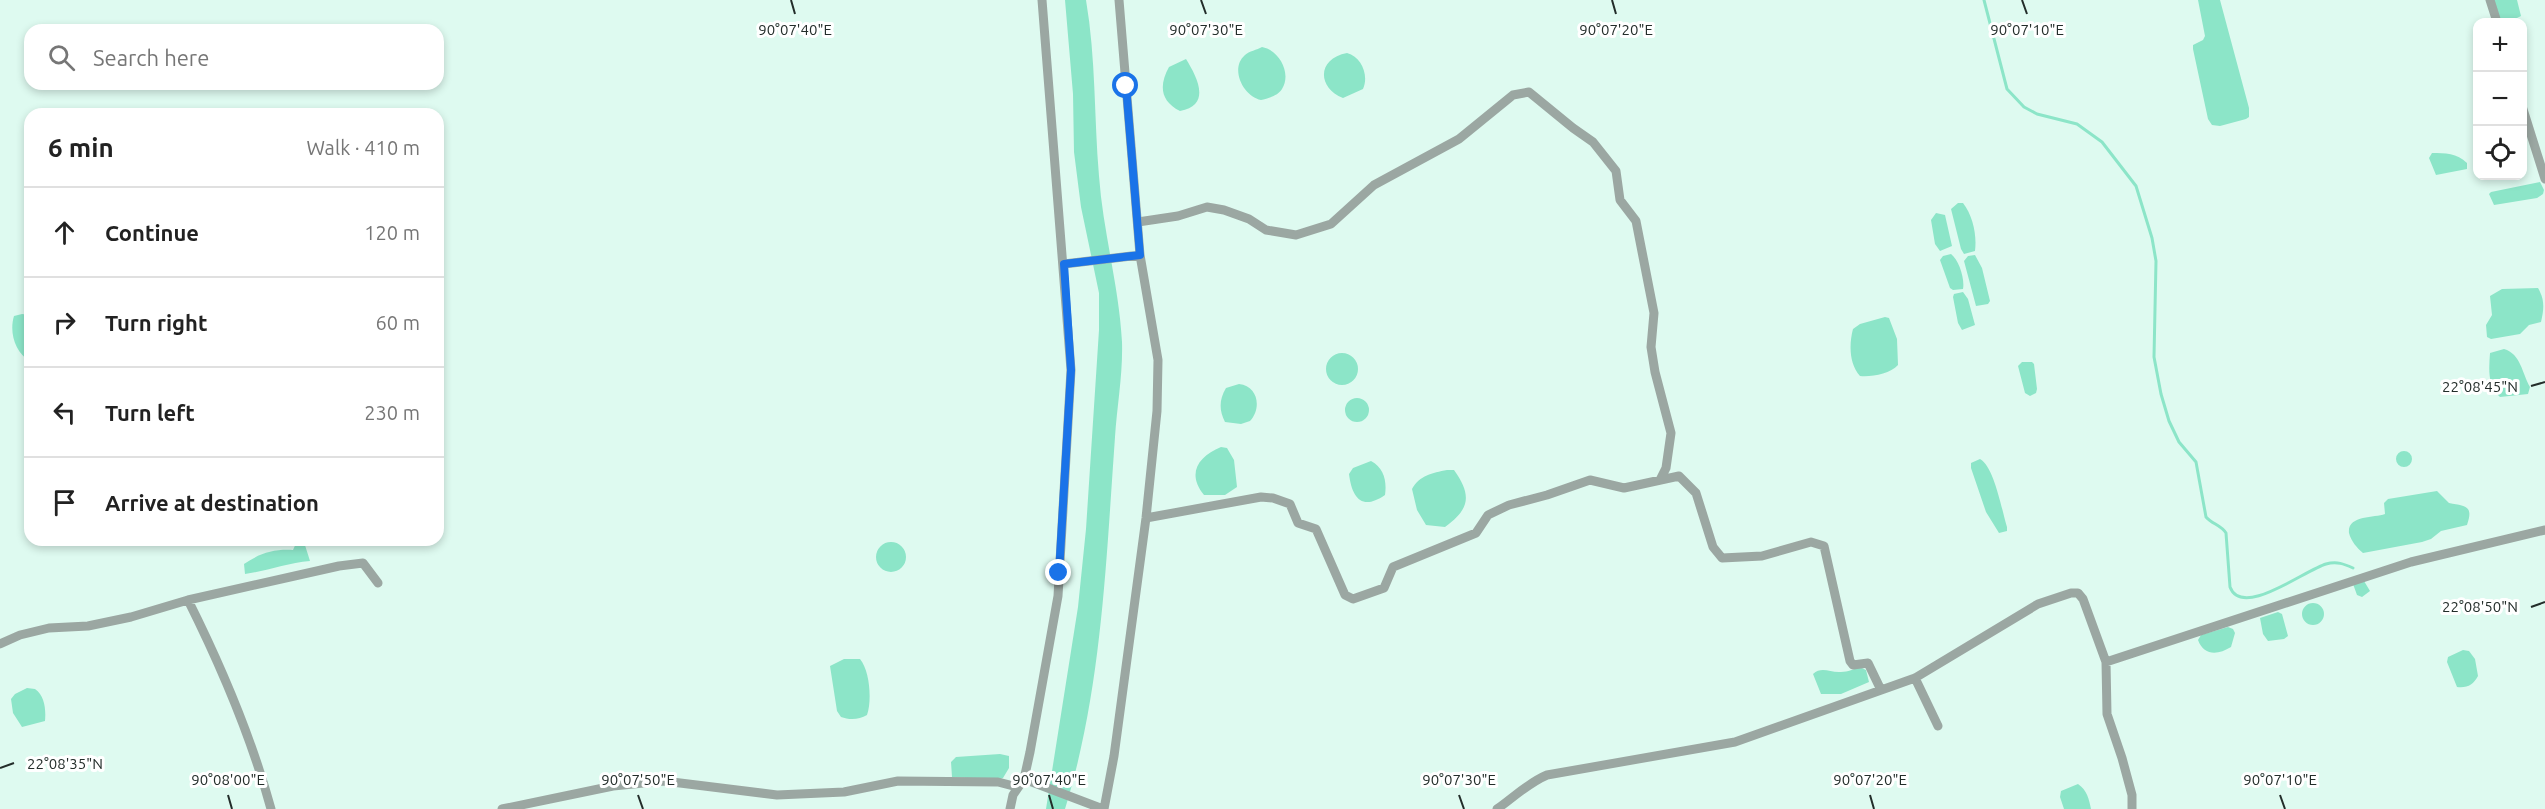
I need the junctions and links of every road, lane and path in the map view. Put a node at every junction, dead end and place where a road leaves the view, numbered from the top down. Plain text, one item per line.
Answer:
1 (1042, 0) edge
2 (1119, 0) edge
3 (2490, 0) edge
4 (2496, 18) edge
5 (2527, 119) edge
6 (2545, 178) edge
7 (1138, 222) junction
8 (1140, 255) junction
9 (1064, 264) junction
10 (1660, 480) junction
11 (1146, 518) junction
12 (2545, 530) edge
13 (378, 583) dead end
14 (188, 600) junction
15 (0, 644) edge
16 (2106, 662) junction
17 (1915, 678) junction
18 (1881, 690) junction
19 (1938, 726) dead end
20 (1024, 779) junction
21 (1017, 787) junction
22 (271, 809) edge
23 (502, 809) edge
24 (1010, 809) edge
25 (1103, 809) edge
26 (1497, 809) edge
27 (2132, 809) edge

1 - 9 street
2 - 7 street
3 - 4 street
5 - 6 street
7 - 8 street
7 - 10 street
8 - 9 street
8 - 11 street
9 - 20 street
10 - 11 street
10 - 18 street
11 - 25 street
12 - 16 street
13 - 14 street
14 - 15 street
14 - 22 street
16 - 17 street
16 - 27 street
17 - 18 street
17 - 19 street
18 - 26 street
20 - 21 street
20 - 25 street
21 - 23 street
21 - 24 street

